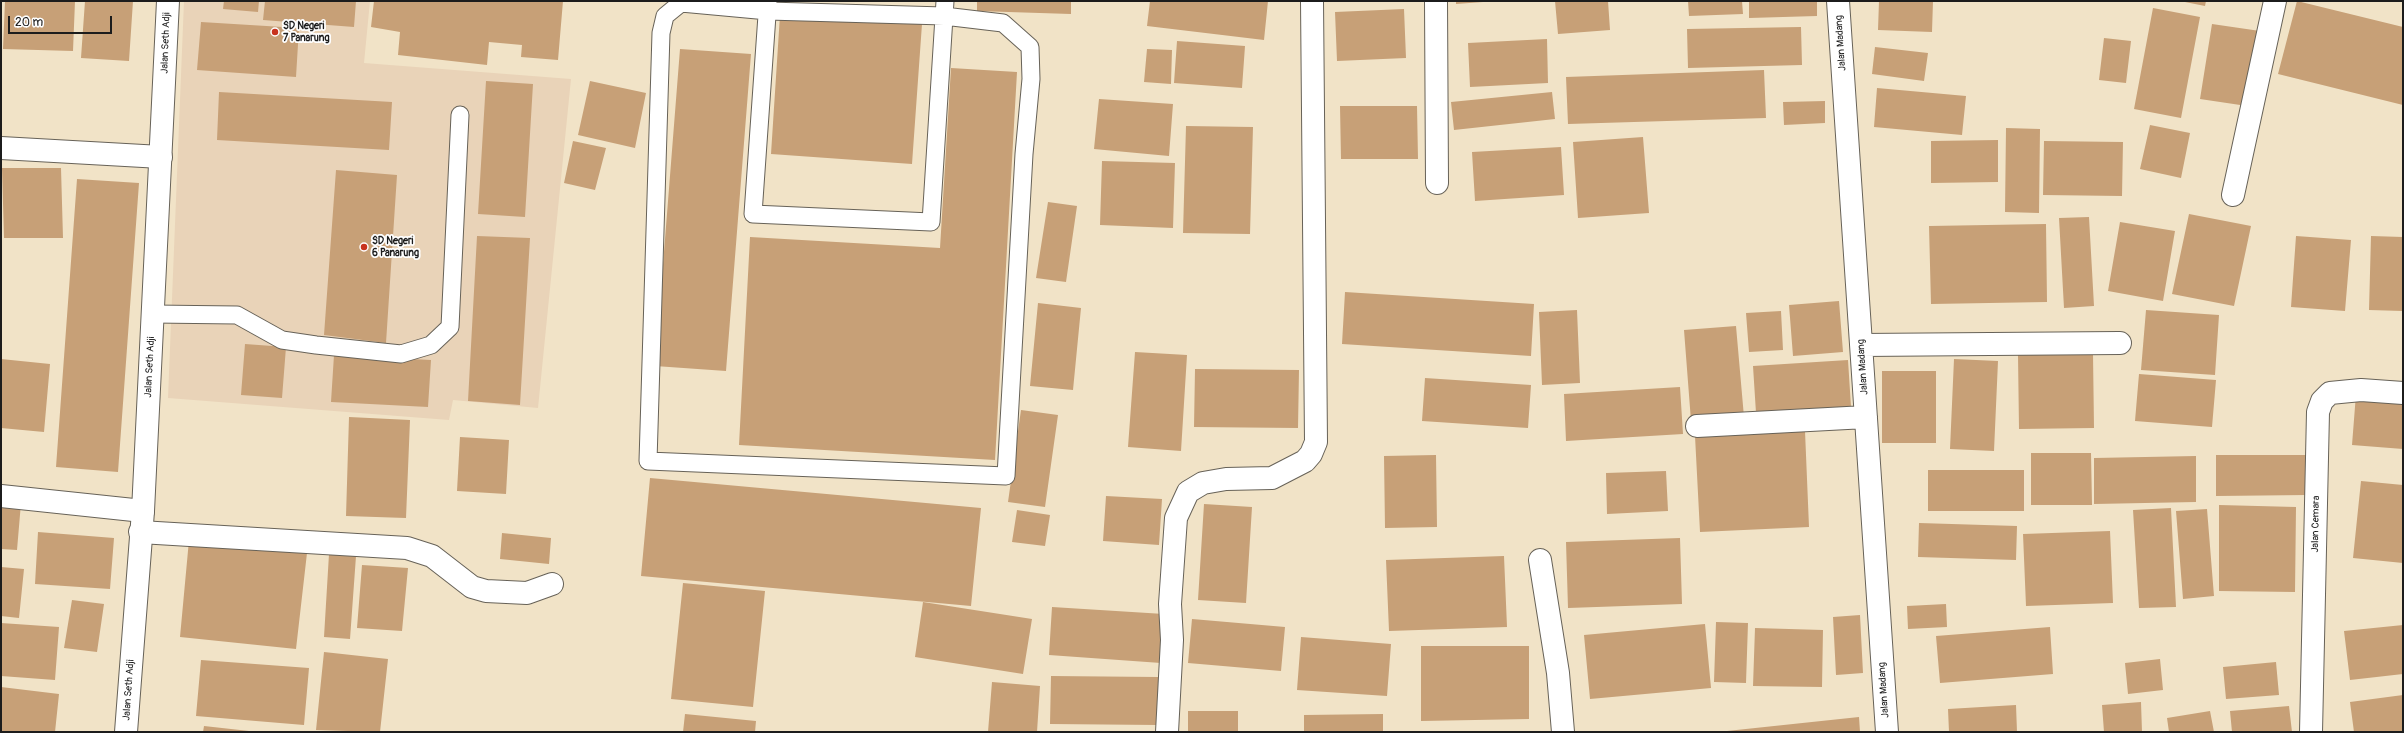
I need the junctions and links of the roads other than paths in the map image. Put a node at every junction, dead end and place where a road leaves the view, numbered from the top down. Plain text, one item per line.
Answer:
1 (168, 1) edge
2 (1312, 1) edge
3 (1436, 1) edge
4 (1838, 1) edge
5 (2275, 1) edge
6 (768, 6) edge
7 (944, 9) edge
8 (460, 115) dead end
9 (1, 148) edge
10 (161, 157) junction
11 (1437, 183) dead end
12 (2233, 195) dead end
13 (153, 314) junction
14 (2120, 343) dead end
15 (1861, 345) junction
16 (2403, 393) edge
17 (1866, 417) junction
18 (1697, 426) dead end
19 (1, 496) edge
20 (141, 522) junction
21 (1540, 560) dead end
22 (552, 584) dead end
23 (126, 732) edge
24 (1167, 732) edge
25 (1564, 732) edge
26 (1887, 732) edge
27 (2311, 732) edge

1 - 10 street, Jalan Seth Adji
2 - 24 street
3 - 11 street
4 - 15 street, Jalan Madang
5 - 12 street
6 - 7 lane
6 - 7 lane
6 - 7 lane
8 - 13 lane
9 - 10 street
10 - 13 street, Jalan Seth Adji
13 - 20 street, Jalan Seth Adji
14 - 15 street
15 - 17 street, Jalan Madang
16 - 27 street, Jalan Cemara
17 - 18 street
17 - 26 street, Jalan Madang
19 - 20 street
20 - 22 street
20 - 23 street, Jalan Seth Adji
21 - 25 street

